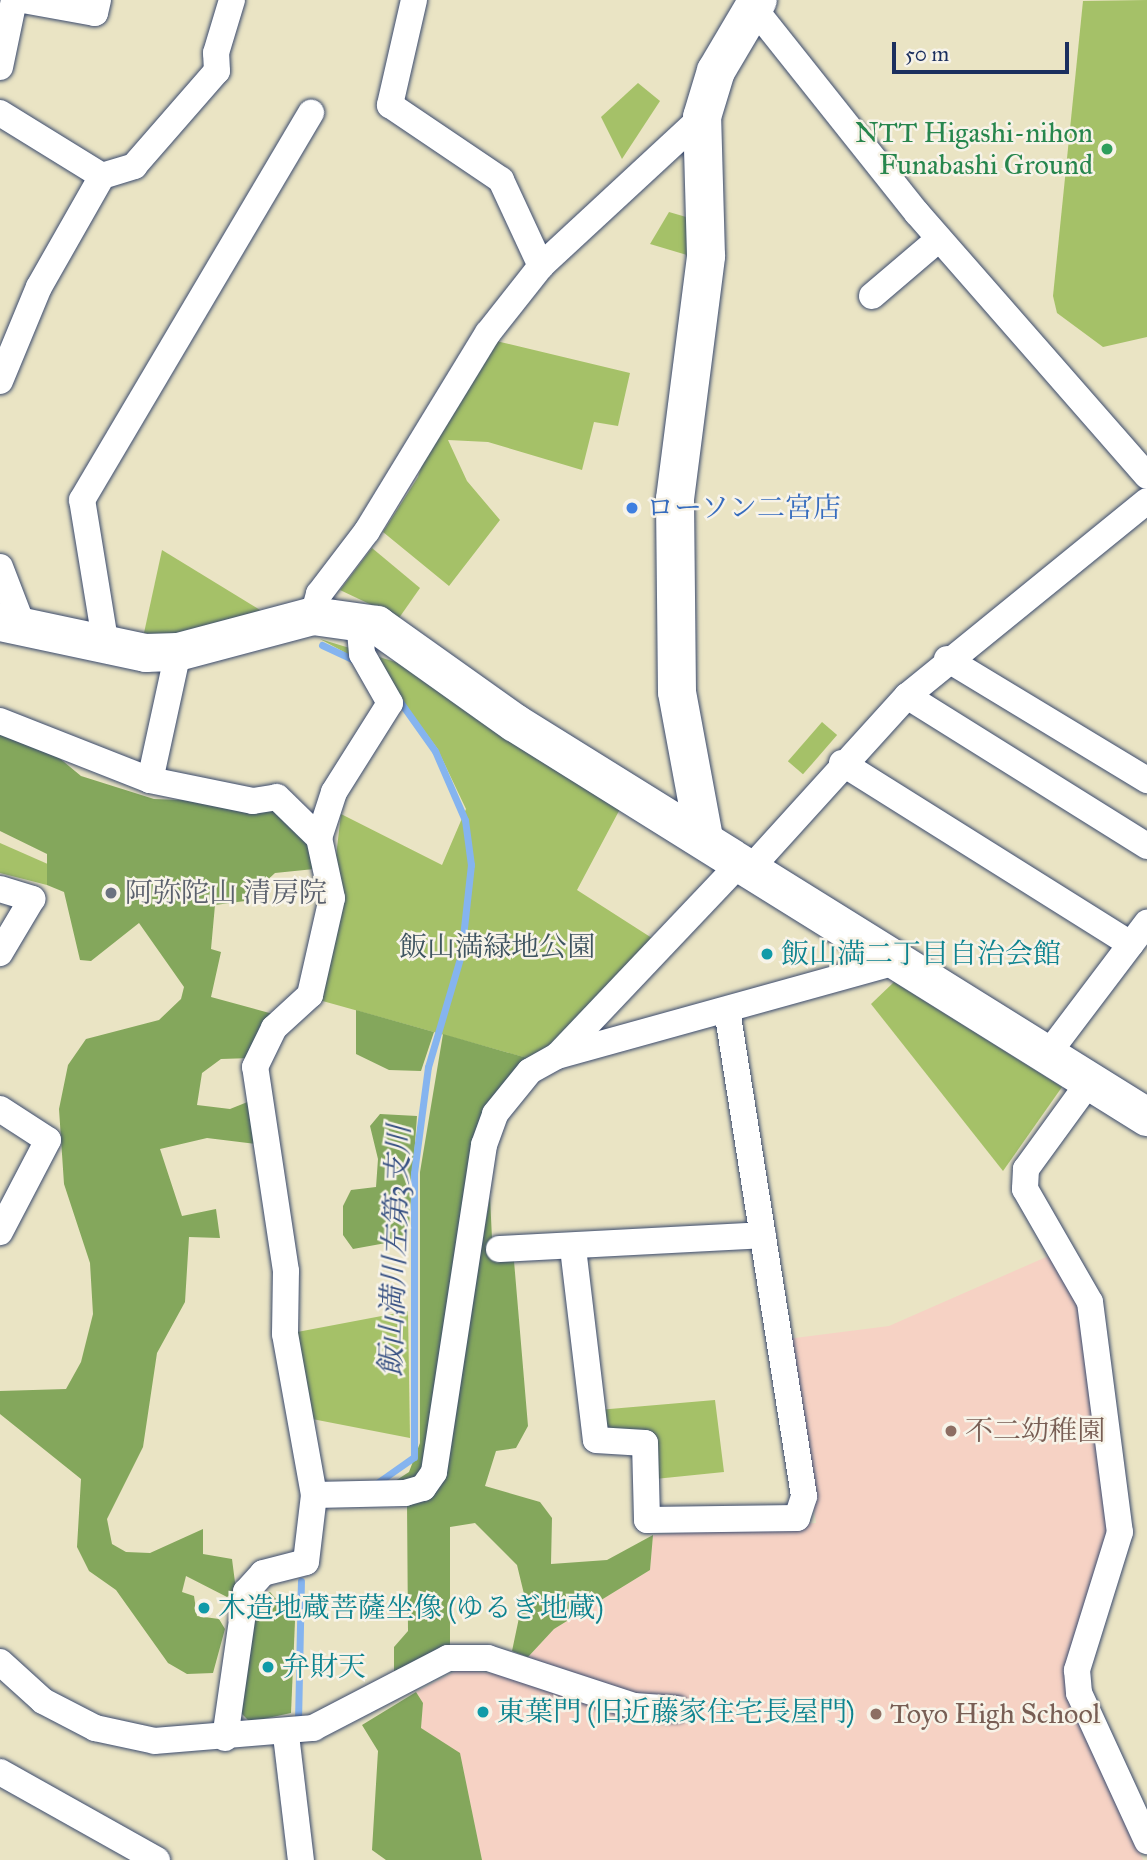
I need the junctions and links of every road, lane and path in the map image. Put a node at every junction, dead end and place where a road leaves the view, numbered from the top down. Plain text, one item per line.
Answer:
1 (14, 0) edge
2 (23, 0) edge
3 (98, 0) edge
4 (232, 0) edge
5 (414, 0) edge
6 (755, 3) edge
7 (0, 66) edge
8 (0, 113) edge
9 (311, 113) dead end
10 (702, 117) junction
11 (102, 176) junction
12 (939, 239) junction
13 (541, 266) junction
14 (872, 296) dead end
15 (6, 340) edge
16 (0, 381) edge
17 (1147, 476) edge
18 (1147, 501) edge
19 (0, 567) edge
20 (313, 616) junction
21 (359, 619) junction
22 (11, 623) edge
23 (106, 646) junction
24 (178, 652) junction
25 (947, 659) junction
26 (907, 696) junction
27 (0, 721) edge
28 (842, 763) junction
29 (150, 780) junction
30 (1147, 780) edge
31 (320, 838) junction
32 (704, 838) junction
33 (1147, 846) edge
34 (745, 866) junction
35 (0, 889) edge
36 (1143, 929) edge
37 (0, 953) edge
38 (896, 962) junction
39 (727, 1010) junction
40 (1047, 1055) junction
41 (556, 1056) junction
42 (1090, 1081) junction
43 (0, 1109) edge
44 (1147, 1117) edge
45 (0, 1232) edge
46 (763, 1235) junction
47 (573, 1248) junction
48 (499, 1249) dead end
49 (314, 1495) junction
50 (0, 1662) edge
51 (677, 1709) dead end
52 (286, 1735) junction
53 (225, 1738) junction
54 (0, 1772) edge
55 (1147, 1841) edge
56 (157, 1860) edge
57 (301, 1860) edge

1 - 7 street
2 - 3 street
4 - 11 street
5 - 13 street
6 - 10 street
6 - 12 street
8 - 11 street
9 - 23 street
10 - 13 street
10 - 32 street
11 - 15 street
12 - 14 street
12 - 17 street
13 - 20 street
15 - 16 street
18 - 25 street
19 - 22 street
20 - 21 street
20 - 24 street
21 - 31 street
21 - 32 street
22 - 23 street
23 - 24 street
24 - 29 street
25 - 26 street
25 - 30 street
26 - 28 street
26 - 33 street
27 - 29 street
28 - 34 street
28 - 36 street
29 - 31 street
31 - 49 street
32 - 34 street
34 - 38 street
34 - 41 street
35 - 37 street
36 - 40 street
38 - 39 street
38 - 40 street
39 - 41 street
39 - 46 street
40 - 42 street
41 - 49 street
42 - 44 street
42 - 55 street
43 - 45 street
46 - 47 street
46 - 47 street
47 - 48 street
49 - 53 street
50 - 53 street
51 - 52 street
52 - 53 street
52 - 57 street
54 - 56 street

